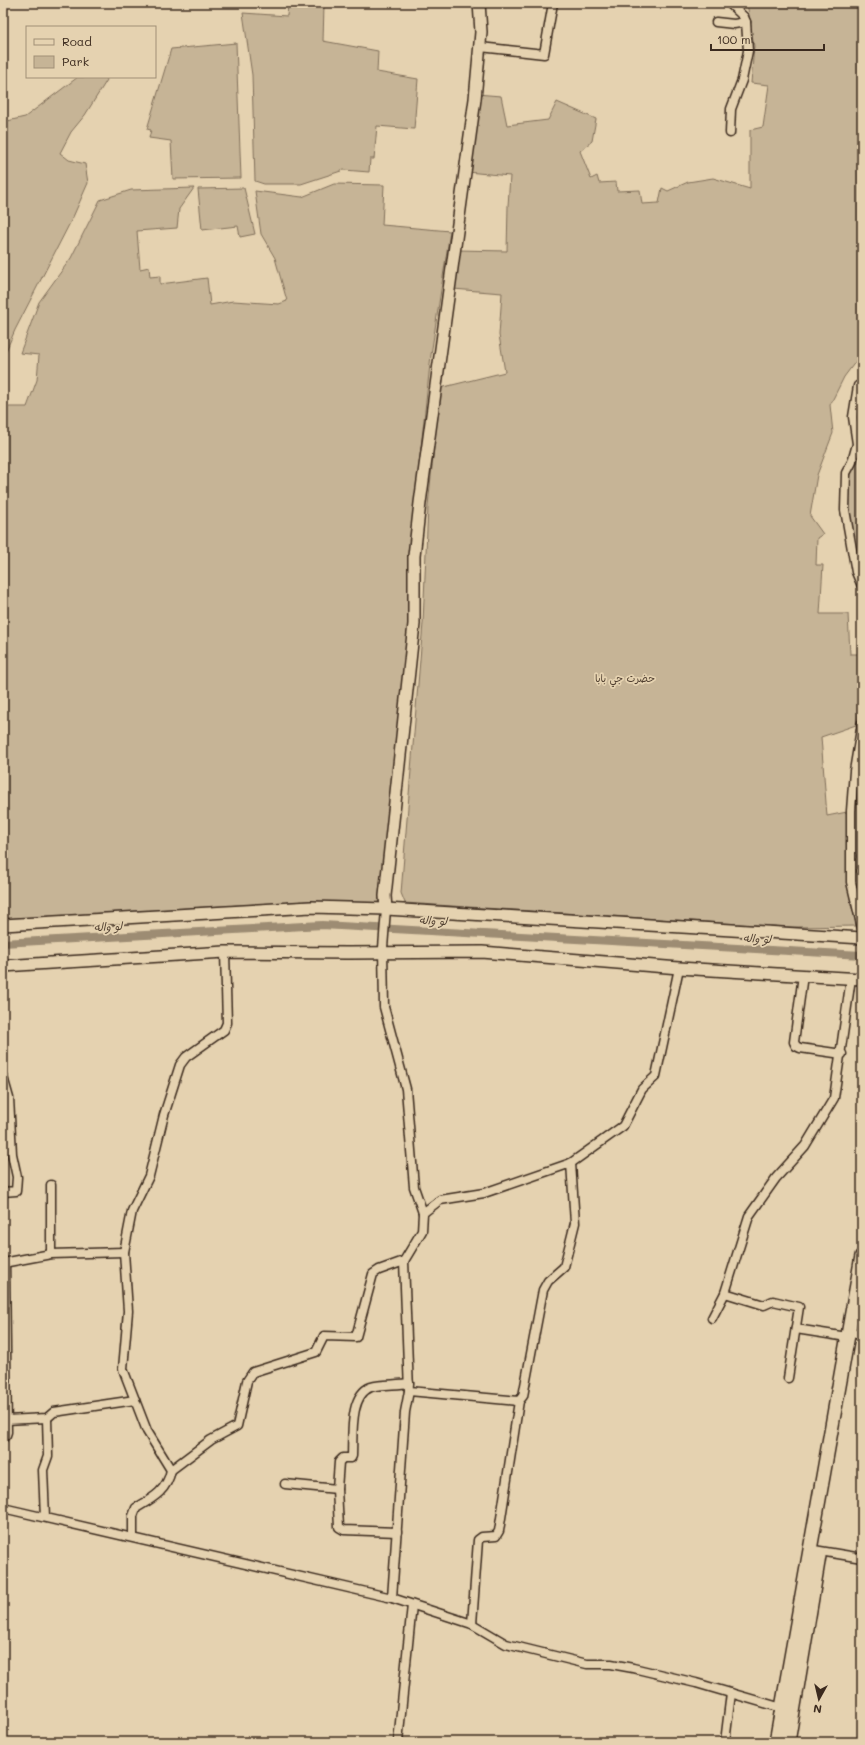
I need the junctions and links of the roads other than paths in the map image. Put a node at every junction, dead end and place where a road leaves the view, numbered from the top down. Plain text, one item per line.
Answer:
1 (479, 3) edge
2 (553, 3) edge
3 (729, 3) edge
4 (716, 22) dead end
5 (746, 22) junction
6 (480, 47) junction
7 (730, 133) dead end
8 (858, 386) dead end
9 (862, 586) edge
10 (862, 723) edge
11 (386, 914) junction
12 (3, 924) edge
13 (862, 928) edge
14 (862, 938) edge
15 (383, 950) junction
16 (225, 952) junction
17 (3, 966) edge
18 (680, 968) junction
19 (803, 975) junction
20 (857, 978) edge
21 (842, 1054) junction
22 (3, 1077) edge
23 (571, 1163) junction
24 (51, 1185) dead end
25 (3, 1192) edge
26 (423, 1213) junction
27 (124, 1252) junction
28 (51, 1254) junction
29 (862, 1256) edge
30 (404, 1261) junction
31 (4, 1263) edge
32 (725, 1293) junction
33 (862, 1301) edge
34 (712, 1318) dead end
35 (796, 1329) junction
36 (855, 1336) edge
37 (788, 1378) dead end
38 (409, 1387) junction
39 (135, 1400) junction
40 (519, 1401) junction
41 (47, 1418) junction
42 (6, 1420) junction
43 (3, 1438) edge
44 (171, 1470) junction
45 (285, 1484) dead end
46 (337, 1489) junction
47 (3, 1508) edge
48 (45, 1517) junction
49 (397, 1532) junction
50 (133, 1537) junction
51 (815, 1550) junction
52 (862, 1558) edge
53 (392, 1598) junction
54 (412, 1605) junction
55 (472, 1624) junction
56 (731, 1692) junction
57 (782, 1708) junction
58 (398, 1742) edge
59 (725, 1742) edge
60 (776, 1742) edge
61 (788, 1742) edge

1 - 6 street
2 - 6 street
3 - 5 street
4 - 5 street
5 - 7 street
6 - 11 street
8 - 9 street
10 - 13 street
11 - 12 street
11 - 14 street
11 - 15 street
15 - 16 street
15 - 18 street
15 - 26 street
16 - 17 street
16 - 27 street
18 - 19 street
18 - 23 street
19 - 20 street
19 - 21 street
20 - 21 street
21 - 32 street
22 - 25 street
23 - 26 street
23 - 40 street
24 - 28 street
26 - 30 street
27 - 28 street
27 - 39 street
28 - 31 street
29 - 36 main road
30 - 38 street
30 - 44 street
31 - 42 street
32 - 34 street
32 - 35 street
33 - 36 main road
35 - 36 street
35 - 37 street
36 - 51 main road
38 - 40 street
38 - 46 street
38 - 49 street
39 - 41 street
39 - 44 street
40 - 55 street
41 - 42 street
41 - 48 street
42 - 43 street
44 - 50 street
45 - 46 street
46 - 49 street
47 - 48 street
48 - 50 street
49 - 53 street
50 - 53 street
51 - 52 street
51 - 57 main road
51 - 61 main road
53 - 54 street
54 - 55 street
54 - 58 street
55 - 56 street
56 - 57 street
56 - 59 street
57 - 60 main road

